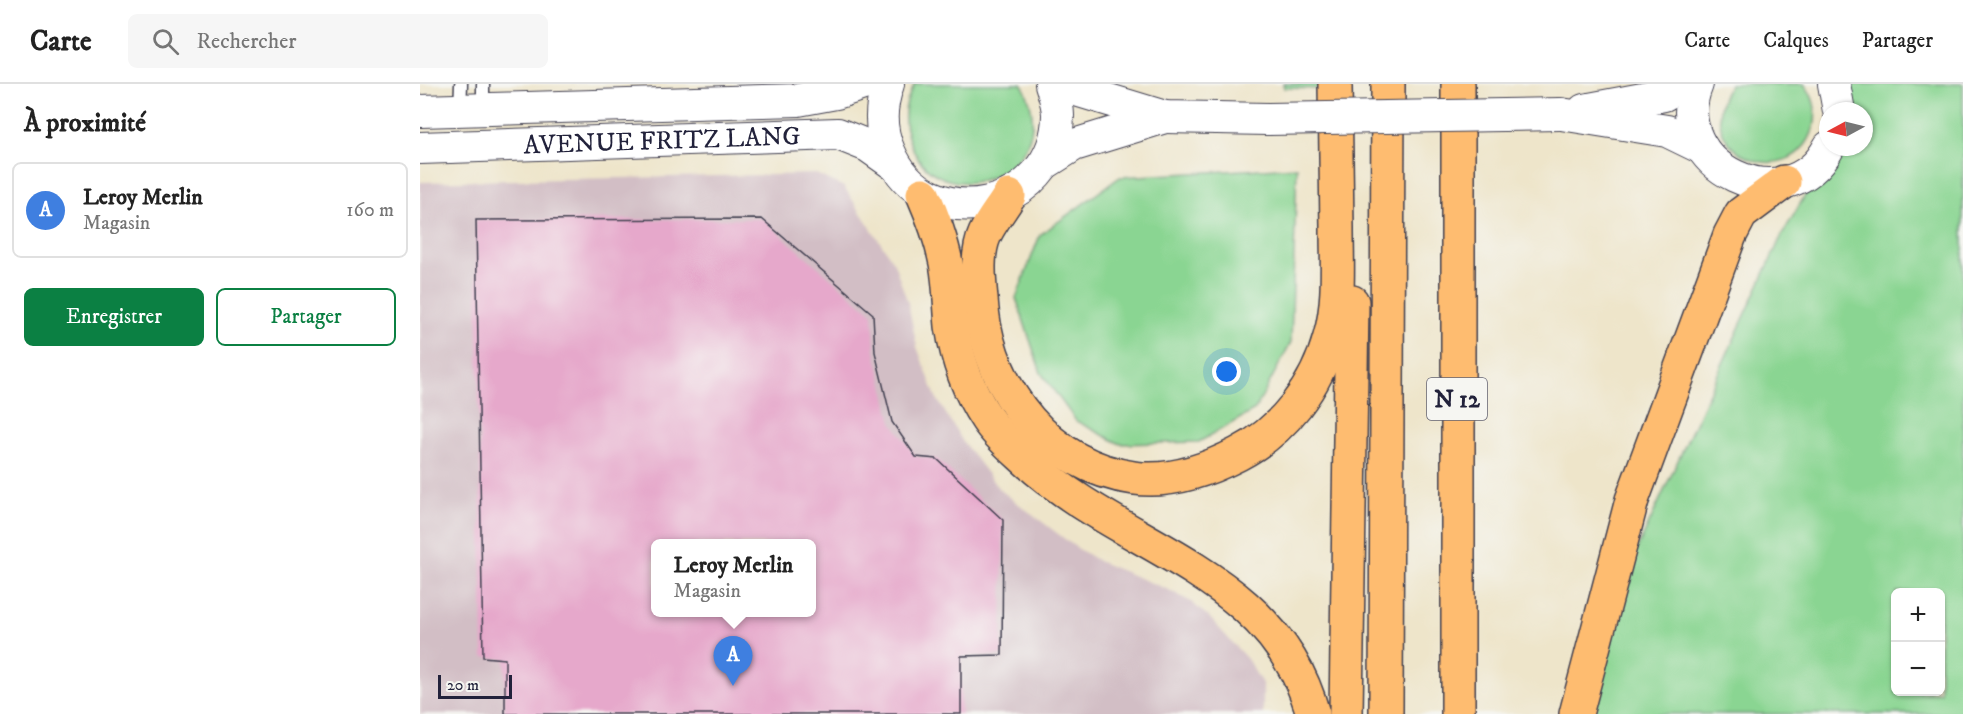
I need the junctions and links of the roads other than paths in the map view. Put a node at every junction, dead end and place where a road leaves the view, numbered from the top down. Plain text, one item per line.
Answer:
1 (863, 84) edge
2 (888, 84) edge
3 (1051, 84) edge
4 (1056, 84) edge
5 (1335, 84) edge
6 (1349, 84) edge
7 (1388, 84) edge
8 (1458, 84) edge
9 (1683, 84) edge
10 (1697, 84) edge
11 (1834, 84) edge
12 (471, 97) edge
13 (1837, 102) edge
14 (420, 111) edge
15 (1560, 114) junction
16 (1165, 117) junction
17 (420, 148) edge
18 (1702, 148) junction
19 (1824, 156) edge
20 (1044, 164) junction
21 (895, 165) junction
22 (1784, 182) junction
23 (923, 194) junction
24 (1010, 196) junction
25 (1313, 714) edge
26 (1346, 714) edge
27 (1386, 714) edge
28 (1458, 714) edge
29 (1576, 714) edge

1 - 12 street, AVENUE FRITZ LANG
2 - 21 street
3 - 20 street
4 - 16 street
5 - 24 highway
6 - 26 highway
7 - 27 highway
8 - 28 highway, N 12
9 - 15 street
10 - 18 street
11 - 13 street
12 - 14 street, AVENUE FRITZ LANG
15 - 16 street, bridge
15 - 18 street
16 - 20 street
17 - 21 street, AVENUE FRITZ LANG
18 - 22 street
19 - 22 street
20 - 24 street
21 - 23 street
22 - 29 highway
23 - 24 street
23 - 25 highway

